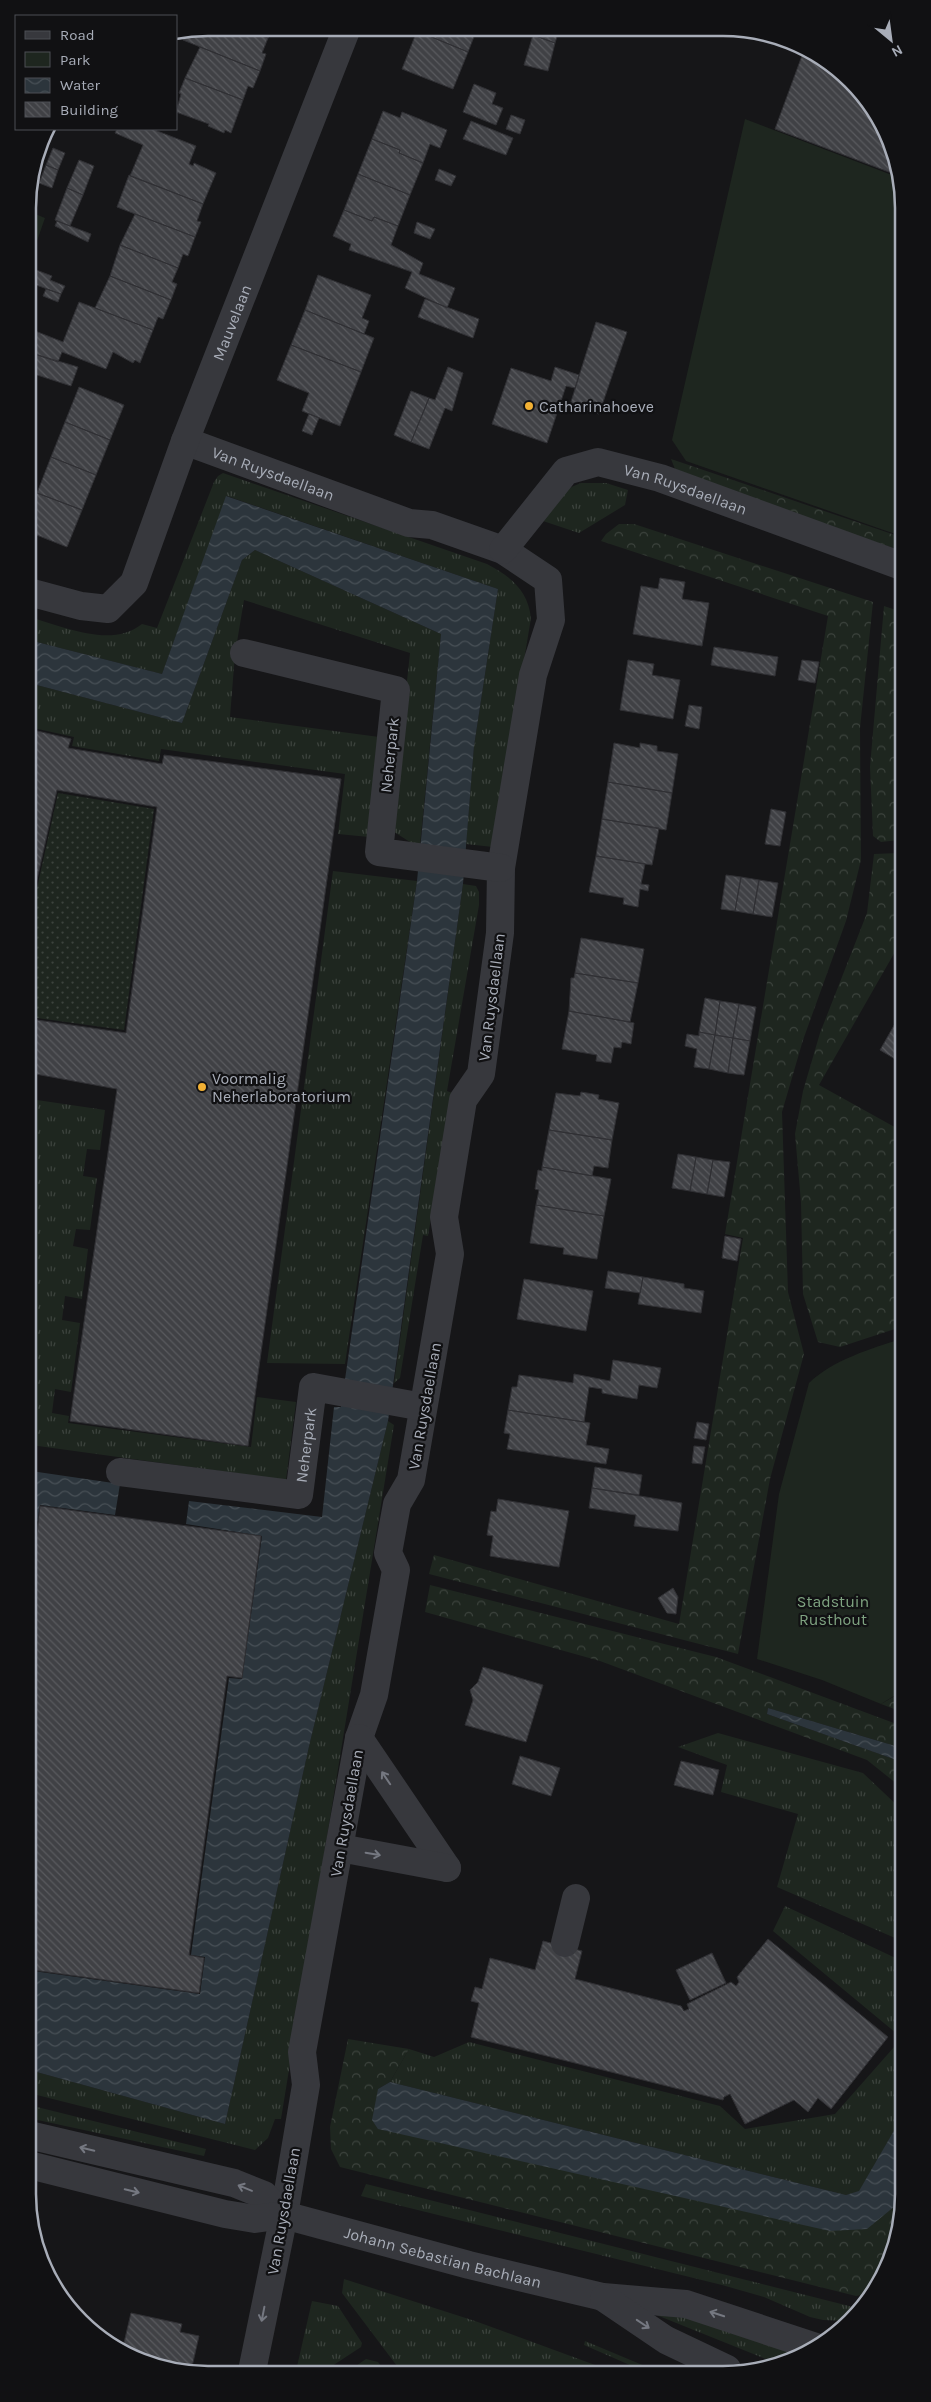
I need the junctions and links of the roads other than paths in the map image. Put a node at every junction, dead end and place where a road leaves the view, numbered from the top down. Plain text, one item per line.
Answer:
1 (344, 36) edge
2 (186, 441) junction
3 (503, 550) junction
4 (895, 564) edge
5 (37, 594) edge
6 (244, 653) dead end
7 (501, 868) junction
8 (423, 1407) junction
9 (120, 1472) dead end
10 (359, 1738) junction
11 (340, 1848) junction
12 (576, 1898) dead end
13 (566, 1943) dead end
14 (36, 2137) edge
15 (36, 2167) edge
16 (284, 2215) junction
17 (603, 2297) junction
18 (806, 2344) edge
19 (253, 2366) edge
20 (721, 2366) edge

1 - 2 street, Mauvelaan
2 - 3 street, Van Ruysdaellaan
2 - 5 street, Mauvelaan
3 - 4 street, Van Ruysdaellaan
3 - 7 street, Van Ruysdaellaan
6 - 7 street, Neherpark
7 - 8 street, Van Ruysdaellaan
8 - 9 street, Neherpark
8 - 10 street, Van Ruysdaellaan
10 - 11 street, Van Ruysdaellaan
11 -> 10 street
11 - 16 street, Van Ruysdaellaan
12 - 13 street
16 -> 14 street, Johann Sebastian Bachlaan
15 -> 16 street, Johann Sebastian Bachlaan
16 - 17 street, Johann Sebastian Bachlaan
16 -> 19 street, Van Ruysdaellaan
18 -> 17 street, Johann Sebastian Bachlaan
17 -> 20 street, Johann Sebastian Bachlaan

